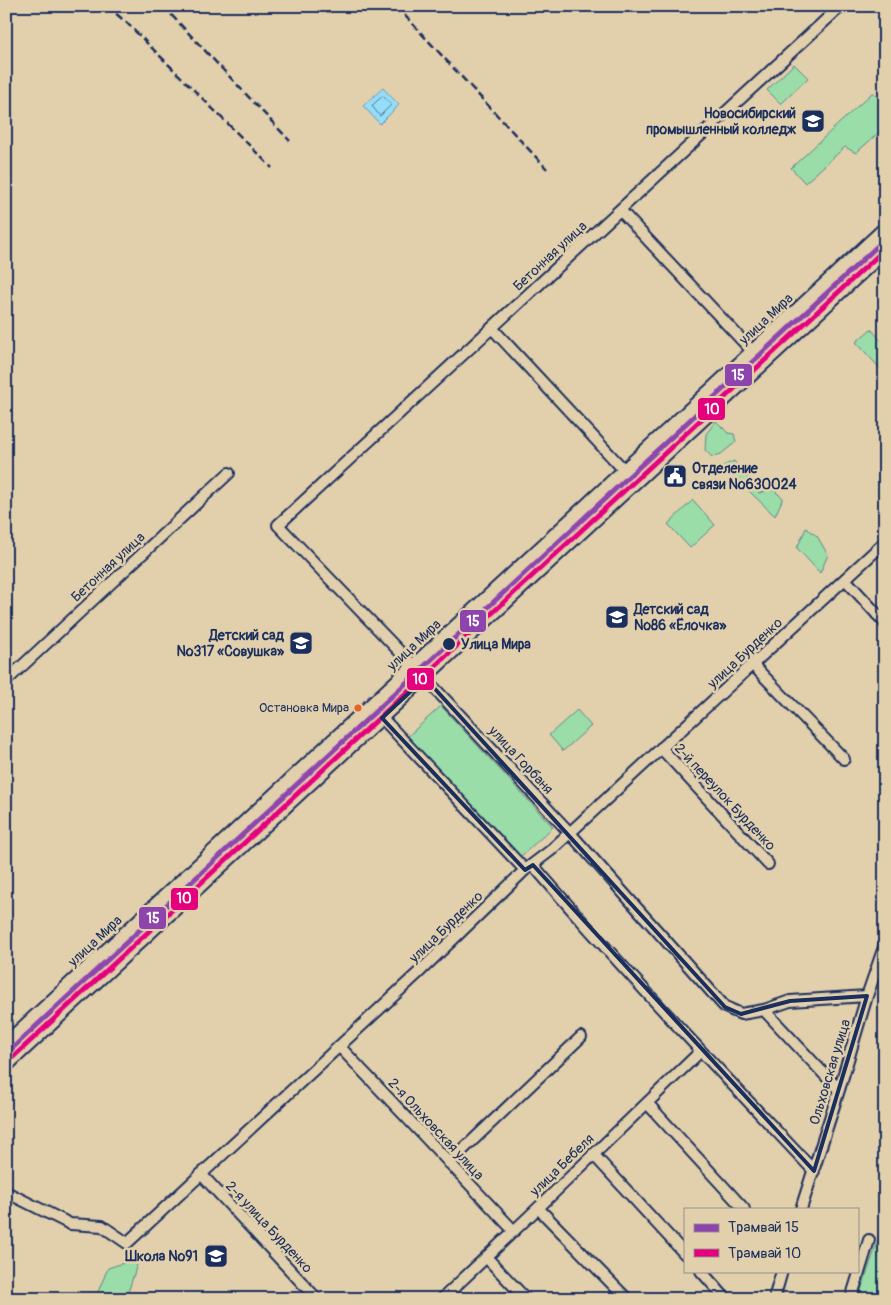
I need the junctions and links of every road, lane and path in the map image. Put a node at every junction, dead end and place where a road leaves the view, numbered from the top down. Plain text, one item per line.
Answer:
1 (841, 6) edge
2 (620, 210) junction
3 (885, 228) edge
4 (885, 252) edge
5 (492, 328) junction
6 (752, 351) junction
7 (624, 470) junction
8 (229, 473) dead end
9 (278, 525) joint
10 (885, 542) edge
11 (844, 580) junction
12 (885, 623) edge
13 (752, 664) junction
14 (413, 665) junction
15 (425, 678) junction
16 (6, 681) edge
17 (382, 718) junction
18 (661, 748) junction
19 (844, 759) dead end
20 (570, 833) junction
21 (768, 864) dead end
22 (529, 868) junction
23 (885, 944) edge
24 (867, 996) junction
25 (764, 1010) junction
26 (581, 1037) dead end
27 (6, 1042) edge
28 (340, 1046) junction
29 (701, 1051) junction
30 (6, 1067) edge
31 (839, 1090) junction
32 (646, 1103) junction
33 (593, 1154) junction
34 (449, 1163) junction
35 (814, 1171) junction
36 (201, 1174) junction
37 (6, 1192) edge
38 (538, 1208) junction
39 (743, 1208) edge
40 (802, 1208) edge
41 (514, 1230) junction
42 (869, 1240) dead end
43 (684, 1253) edge
44 (486, 1257) junction
45 (859, 1267) edge
46 (702, 1272) edge
47 (782, 1272) edge
48 (858, 1272) edge
49 (317, 1299) edge
50 (442, 1299) edge
51 (526, 1299) edge
52 (627, 1299) edge
53 (726, 1299) edge
54 (774, 1299) edge
55 (851, 1299) edge

1 - 2 street, Бетонная улица
2 - 5 street, Бетонная улица
2 - 6 street
3 - 6 street, улица Мира
4 - 15 street
5 - 7 street
5 - 9 street, Бетонная улица
6 - 7 street, улица Мира
7 - 14 street, улица Мира
8 - 16 street, Бетонная улица
9 - 14 street, улица Горбаня
10 - 11 street, улица Бурденко
11 - 12 street
11 - 13 street, улица Бурденко
13 - 18 street, улица Бурденко
13 - 19 street
14 - 15 street, улица Горбаня
14 - 27 street, улица Мира
15 - 17 street
15 - 20 street, улица Горбаня
17 - 22 street
17 - 30 street
18 - 20 street, улица Бурденко
18 - 21 street, 2-й переулок Бурденко
20 - 22 street, улица Бурденко
20 - 25 street, улица Горбаня
22 - 28 street, улица Бурденко
22 - 29 street
23 - 24 street, Ольховская улица
24 - 25 street
24 - 31 street, Ольховская улица
25 - 31 street
26 - 34 street
28 - 34 street, 2-я Ольховская улица
28 - 36 street, улица Бурденко
29 - 32 street, улица Бебеля
29 - 35 street
31 - 35 street, Ольховская улица
32 - 33 street, улица Бебеля
32 - 39 street
33 - 38 street, улица Бебеля
33 - 43 street
34 - 41 street, 2-я Ольховская улица
35 - 40 street, Ольховская улица
36 - 37 street, улица Бурденко
36 - 49 street, 2-я улица Бурденко
38 - 41 street, улица Бебеля
38 - 52 street
41 - 44 street, улица Бебеля
42 - 45 street
44 - 50 street, улица Бебеля
44 - 51 street
46 - 53 street
47 - 54 street
48 - 55 street

